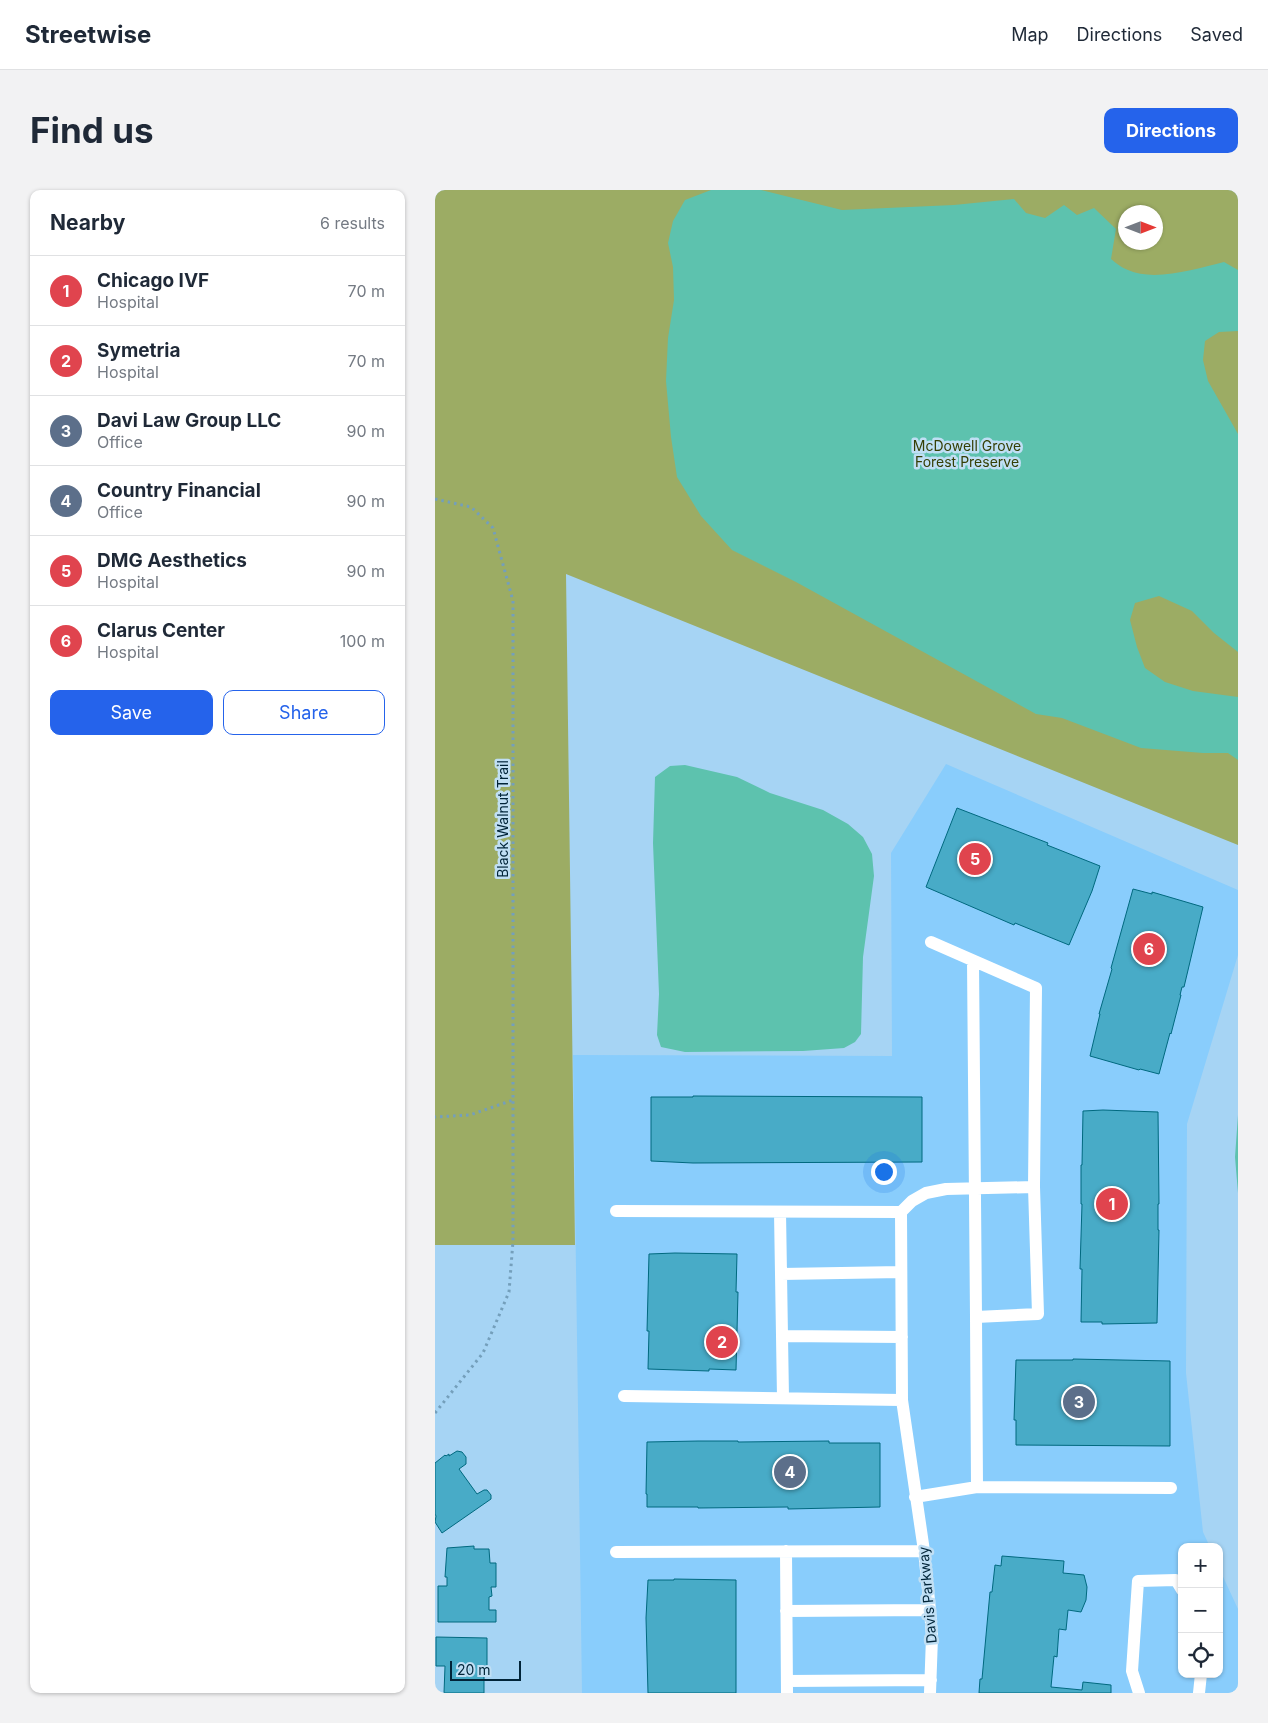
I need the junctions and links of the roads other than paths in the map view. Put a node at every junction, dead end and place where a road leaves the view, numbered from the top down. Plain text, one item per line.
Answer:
1 (931, 942) dead end
2 (973, 961) junction
3 (1034, 1187) junction
4 (974, 1188) junction
5 (615, 1211) dead end
6 (780, 1212) junction
7 (901, 1212) junction
8 (901, 1272) junction
9 (781, 1274) junction
10 (976, 1317) junction
11 (782, 1336) junction
12 (902, 1337) junction
13 (624, 1396) dead end
14 (783, 1398) junction
15 (902, 1400) junction
16 (977, 1487) junction
17 (1171, 1488) dead end
18 (915, 1497) junction
19 (786, 1551) junction
20 (925, 1551) junction
21 (616, 1552) dead end
22 (1181, 1588) edge
23 (930, 1610) junction
24 (786, 1611) junction
25 (1201, 1678) edge
26 (787, 1687) edge
27 (931, 1687) edge
28 (1139, 1693) edge
29 (1199, 1693) edge

1 - 2 lane
2 - 3 lane
2 - 4 lane
3 - 4 lane
3 - 10 lane
4 - 7 lane
4 - 10 lane
5 - 6 lane
6 - 7 lane
6 - 9 lane
7 - 8 lane, Davis Parkway
8 - 9 lane
8 - 12 lane, Davis Parkway
9 - 11 lane
10 - 16 lane
11 - 12 lane
11 - 14 lane
12 - 15 lane, Davis Parkway
13 - 14 lane
14 - 15 lane
15 - 18 lane, Davis Parkway
16 - 17 lane
16 - 18 lane
18 - 20 lane, Davis Parkway
19 - 20 lane
19 - 21 lane
19 - 24 lane
20 - 23 lane, Davis Parkway
22 - 28 lane
23 - 24 lane
23 - 27 lane, Davis Parkway
24 - 26 lane
25 - 29 lane
26 - 27 lane

